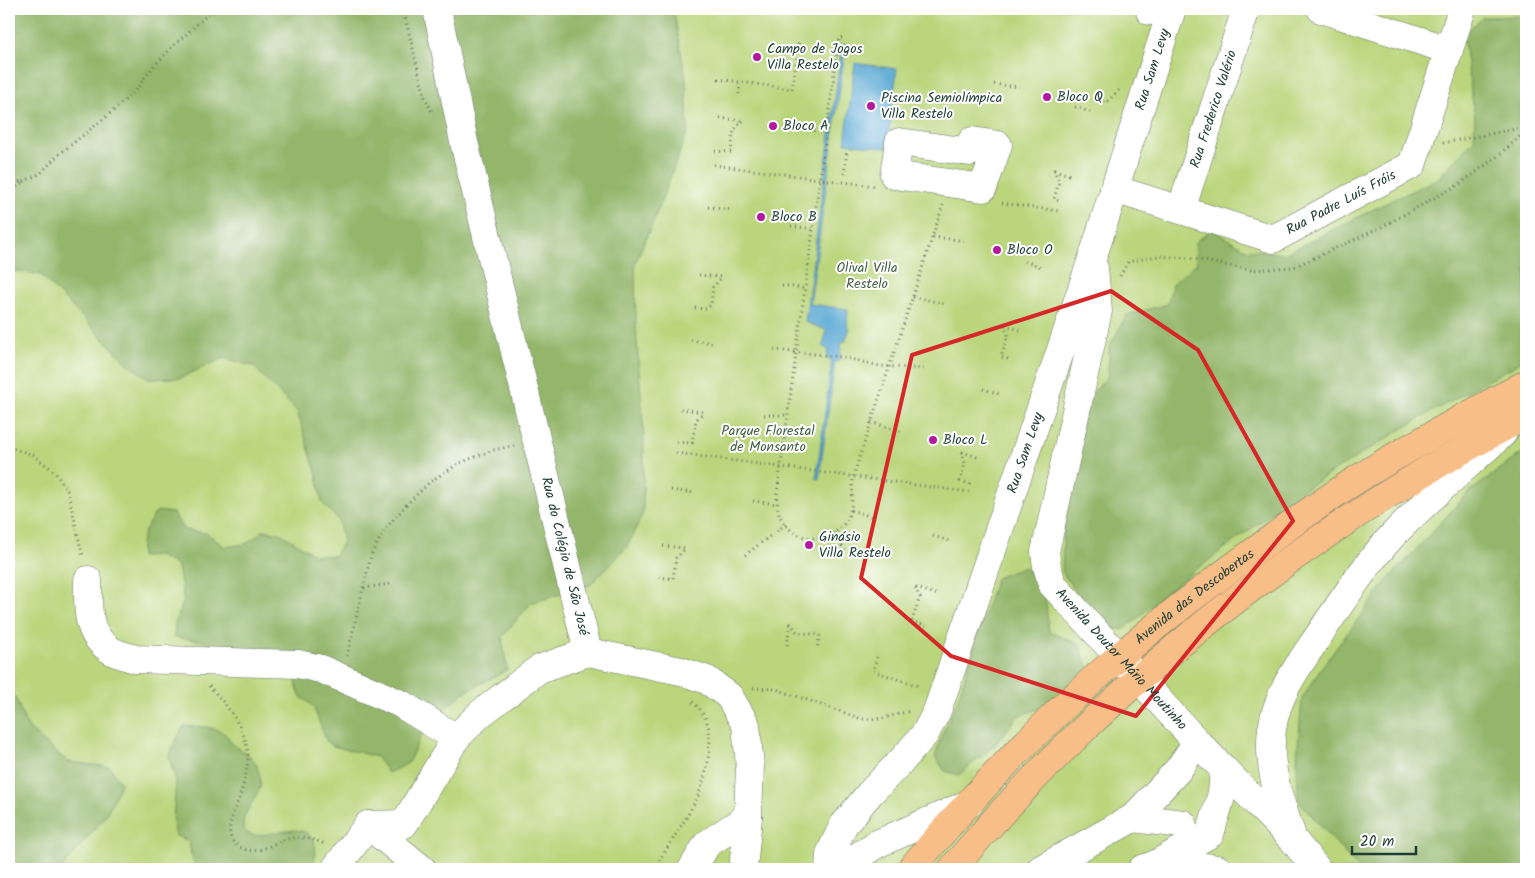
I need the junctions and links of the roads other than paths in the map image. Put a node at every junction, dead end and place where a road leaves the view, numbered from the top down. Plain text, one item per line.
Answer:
1 (437, 9) edge
2 (1246, 9) edge
3 (1462, 9) edge
4 (1157, 10) edge
5 (1327, 10) edge
6 (1449, 50) junction
7 (1114, 189) junction
8 (1181, 210) junction
9 (1093, 256) junction
10 (1526, 384) edge
11 (1521, 418) edge
12 (88, 580) road end
13 (588, 652) junction
14 (1118, 658) junction
15 (1138, 680) junction
16 (456, 738) junction
17 (1197, 742) junction
18 (1224, 770) junction
19 (970, 803) junction
20 (748, 817) junction
21 (1133, 818) junction
22 (1183, 824) dead end
23 (368, 825) junction
24 (1307, 859) edge
25 (340, 863) edge
26 (1148, 867) edge
27 (422, 869) edge
28 (692, 869) edge
29 (743, 869) edge
30 (829, 869) edge
31 (845, 869) edge
32 (911, 869) edge
33 (952, 869) edge
34 (1041, 869) edge
35 (1218, 869) edge

1 - 13 street, Rua do Colégio de São José
2 - 8 street, Rua Frederico Valério
3 - 6 street, Rua Padre Luís Fróis
4 - 7 street, Rua Sam Levy
5 - 6 street
6 - 8 street, Rua Padre Luís Fróis
7 - 8 street, Rua Padre Luís Fróis
7 - 9 street, Rua Sam Levy
9 - 14 street, Avenida Doutor Mário Moutinho
9 - 30 street, Rua Sam Levy
10 - 14 main road, Avenida das Descobertas
11 - 15 main road, Avenida das Descobertas
11 - 24 street
12 - 16 street
13 - 16 street
13 - 20 street, Rua do Colégio de São José
14 - 15 street, Avenida Doutor Mário Moutinho
14 - 19 main road, Avenida das Descobertas
15 - 17 street, Avenida Doutor Mário Moutinho
15 - 33 main road, Avenida das Descobertas
16 - 23 street
17 - 18 street, Avenida Doutor Mário Moutinho
17 - 21 street
18 - 24 street, Avenida Doutor Mário Moutinho
18 - 26 street
19 - 31 street
19 - 32 main road, Avenida das Descobertas
20 - 28 street
20 - 29 street, Rua do Colégio de São José
21 - 22 street
21 - 34 street
23 - 25 street
23 - 27 street
26 - 35 street

